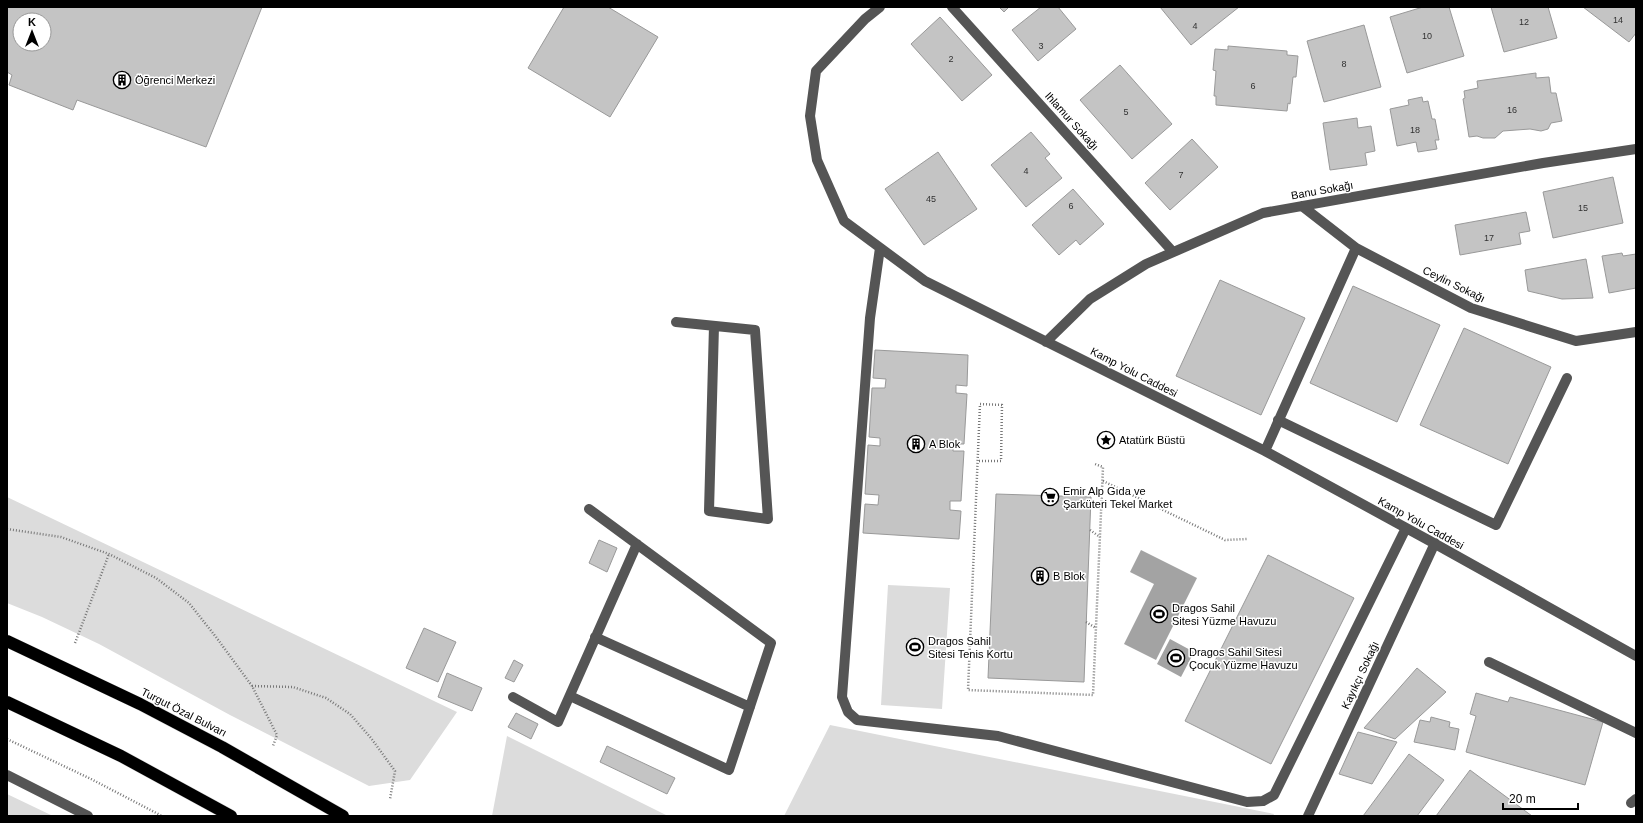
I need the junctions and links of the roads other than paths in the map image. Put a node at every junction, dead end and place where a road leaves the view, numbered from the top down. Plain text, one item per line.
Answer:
1 (880, 7) edge
2 (952, 7) edge
3 (1636, 149) edge
4 (1302, 206) junction
5 (880, 248) junction
6 (1356, 248) junction
7 (1173, 252) junction
8 (676, 322) dead end
9 (714, 326) junction
10 (1636, 332) edge
11 (1046, 342) junction
12 (1567, 378) dead end
13 (1278, 420) junction
14 (1264, 451) junction
15 (589, 509) dead end
16 (1406, 528) junction
17 (1435, 543) junction
18 (637, 544) junction
19 (596, 637) junction
20 (7, 641) edge
21 (1636, 656) edge
22 (1489, 662) dead end
23 (570, 696) junction
24 (513, 697) dead end
25 (7, 702) edge
26 (750, 707) junction
27 (1636, 733) edge
28 (7, 775) edge
29 (88, 816) edge
30 (231, 816) edge
31 (343, 816) edge
32 (1308, 816) edge

1 - 5 street, Kamp Yolu Caddesi
2 - 7 street, Ihlamur Sokağı
3 - 4 street, Banu Sokağı
4 - 6 street, Ceylin Sokağı
4 - 7 street, Banu Sokağı
5 - 11 street, Kamp Yolu Caddesi
5 - 16 street
6 - 10 street, Ceylin Sokağı
6 - 13 street
7 - 11 street, Banu Sokağı
8 - 9 street
9 - 9 street
11 - 14 street, Kamp Yolu Caddesi
12 - 13 street
13 - 14 street
14 - 16 street, Kamp Yolu Caddesi
15 - 18 street
16 - 17 street, Kamp Yolu Caddesi
17 - 21 street, Kamp Yolu Caddesi
17 - 32 street, Kayıkçı Sokağı
18 - 19 street
18 - 26 street
19 - 23 street
19 - 26 street
20 - 31 highway, Turgut Özal Bulvarı
22 - 27 street
23 - 24 street
23 - 26 street
25 - 30 highway
28 - 29 street

